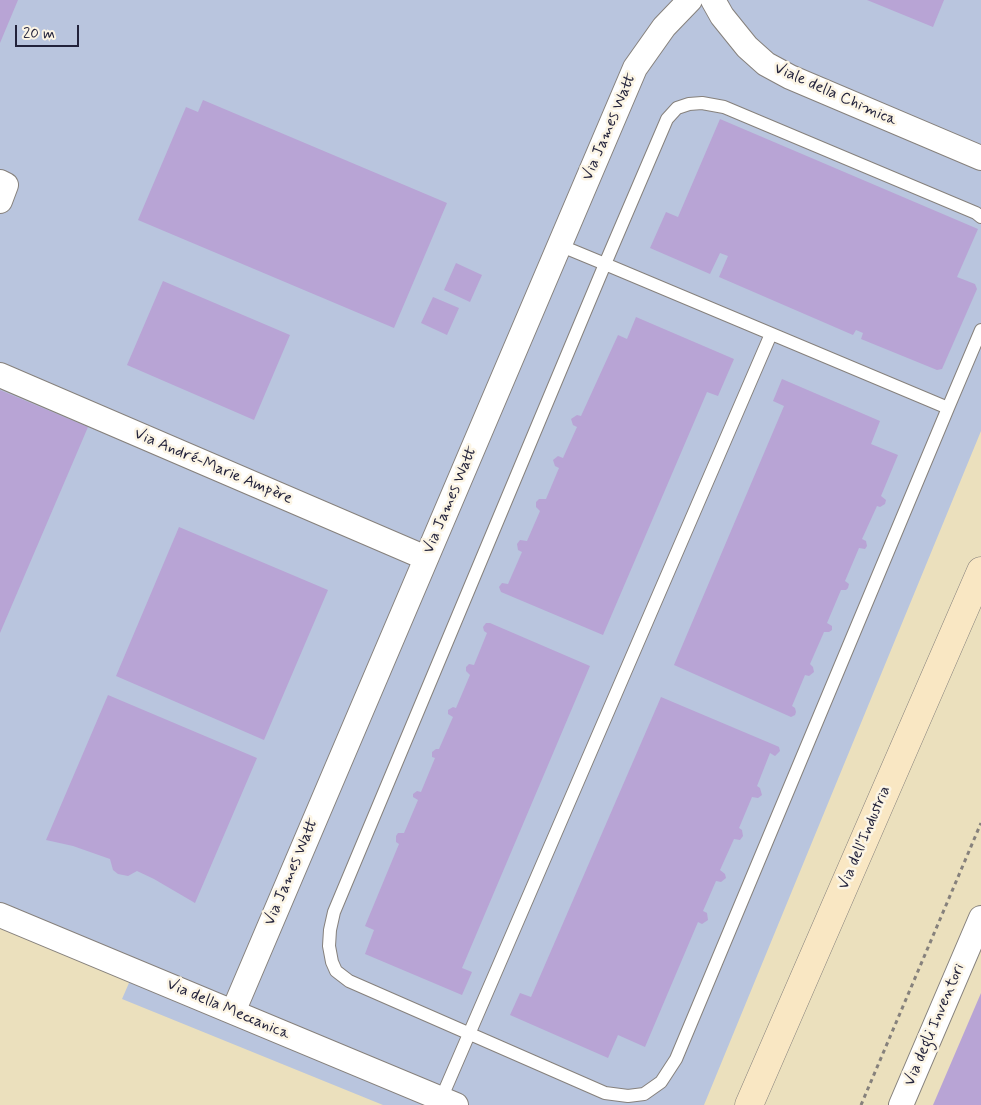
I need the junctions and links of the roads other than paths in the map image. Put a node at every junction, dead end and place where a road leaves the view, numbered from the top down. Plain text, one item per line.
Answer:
1 (690, 0) edge
2 (713, 0) edge
3 (981, 158) edge
4 (981, 217) edge
5 (560, 245) junction
6 (605, 264) junction
7 (981, 330) edge
8 (771, 334) junction
9 (0, 375) edge
10 (948, 408) junction
11 (426, 558) junction
12 (981, 571) edge
13 (0, 915) edge
14 (981, 918) edge
15 (233, 1012) junction
16 (469, 1034) junction
17 (448, 1102) edge
18 (749, 1104) edge
19 (901, 1105) edge

1 - 5 street, Via James Watt
2 - 3 street, Viale della Chimica
4 - 6 lane
5 - 6 lane
5 - 11 street, Via James Watt
6 - 8 lane
6 - 16 lane
7 - 10 lane
8 - 10 lane
8 - 16 lane
9 - 11 street, Via André-Marie Ampère
10 - 16 lane
11 - 15 street, Via James Watt
12 - 18 street, Via dell'Industria
13 - 15 street, Via della Meccanica
14 - 19 street, Via degli Inventori
15 - 17 street, Via della Meccanica
16 - 17 lane

